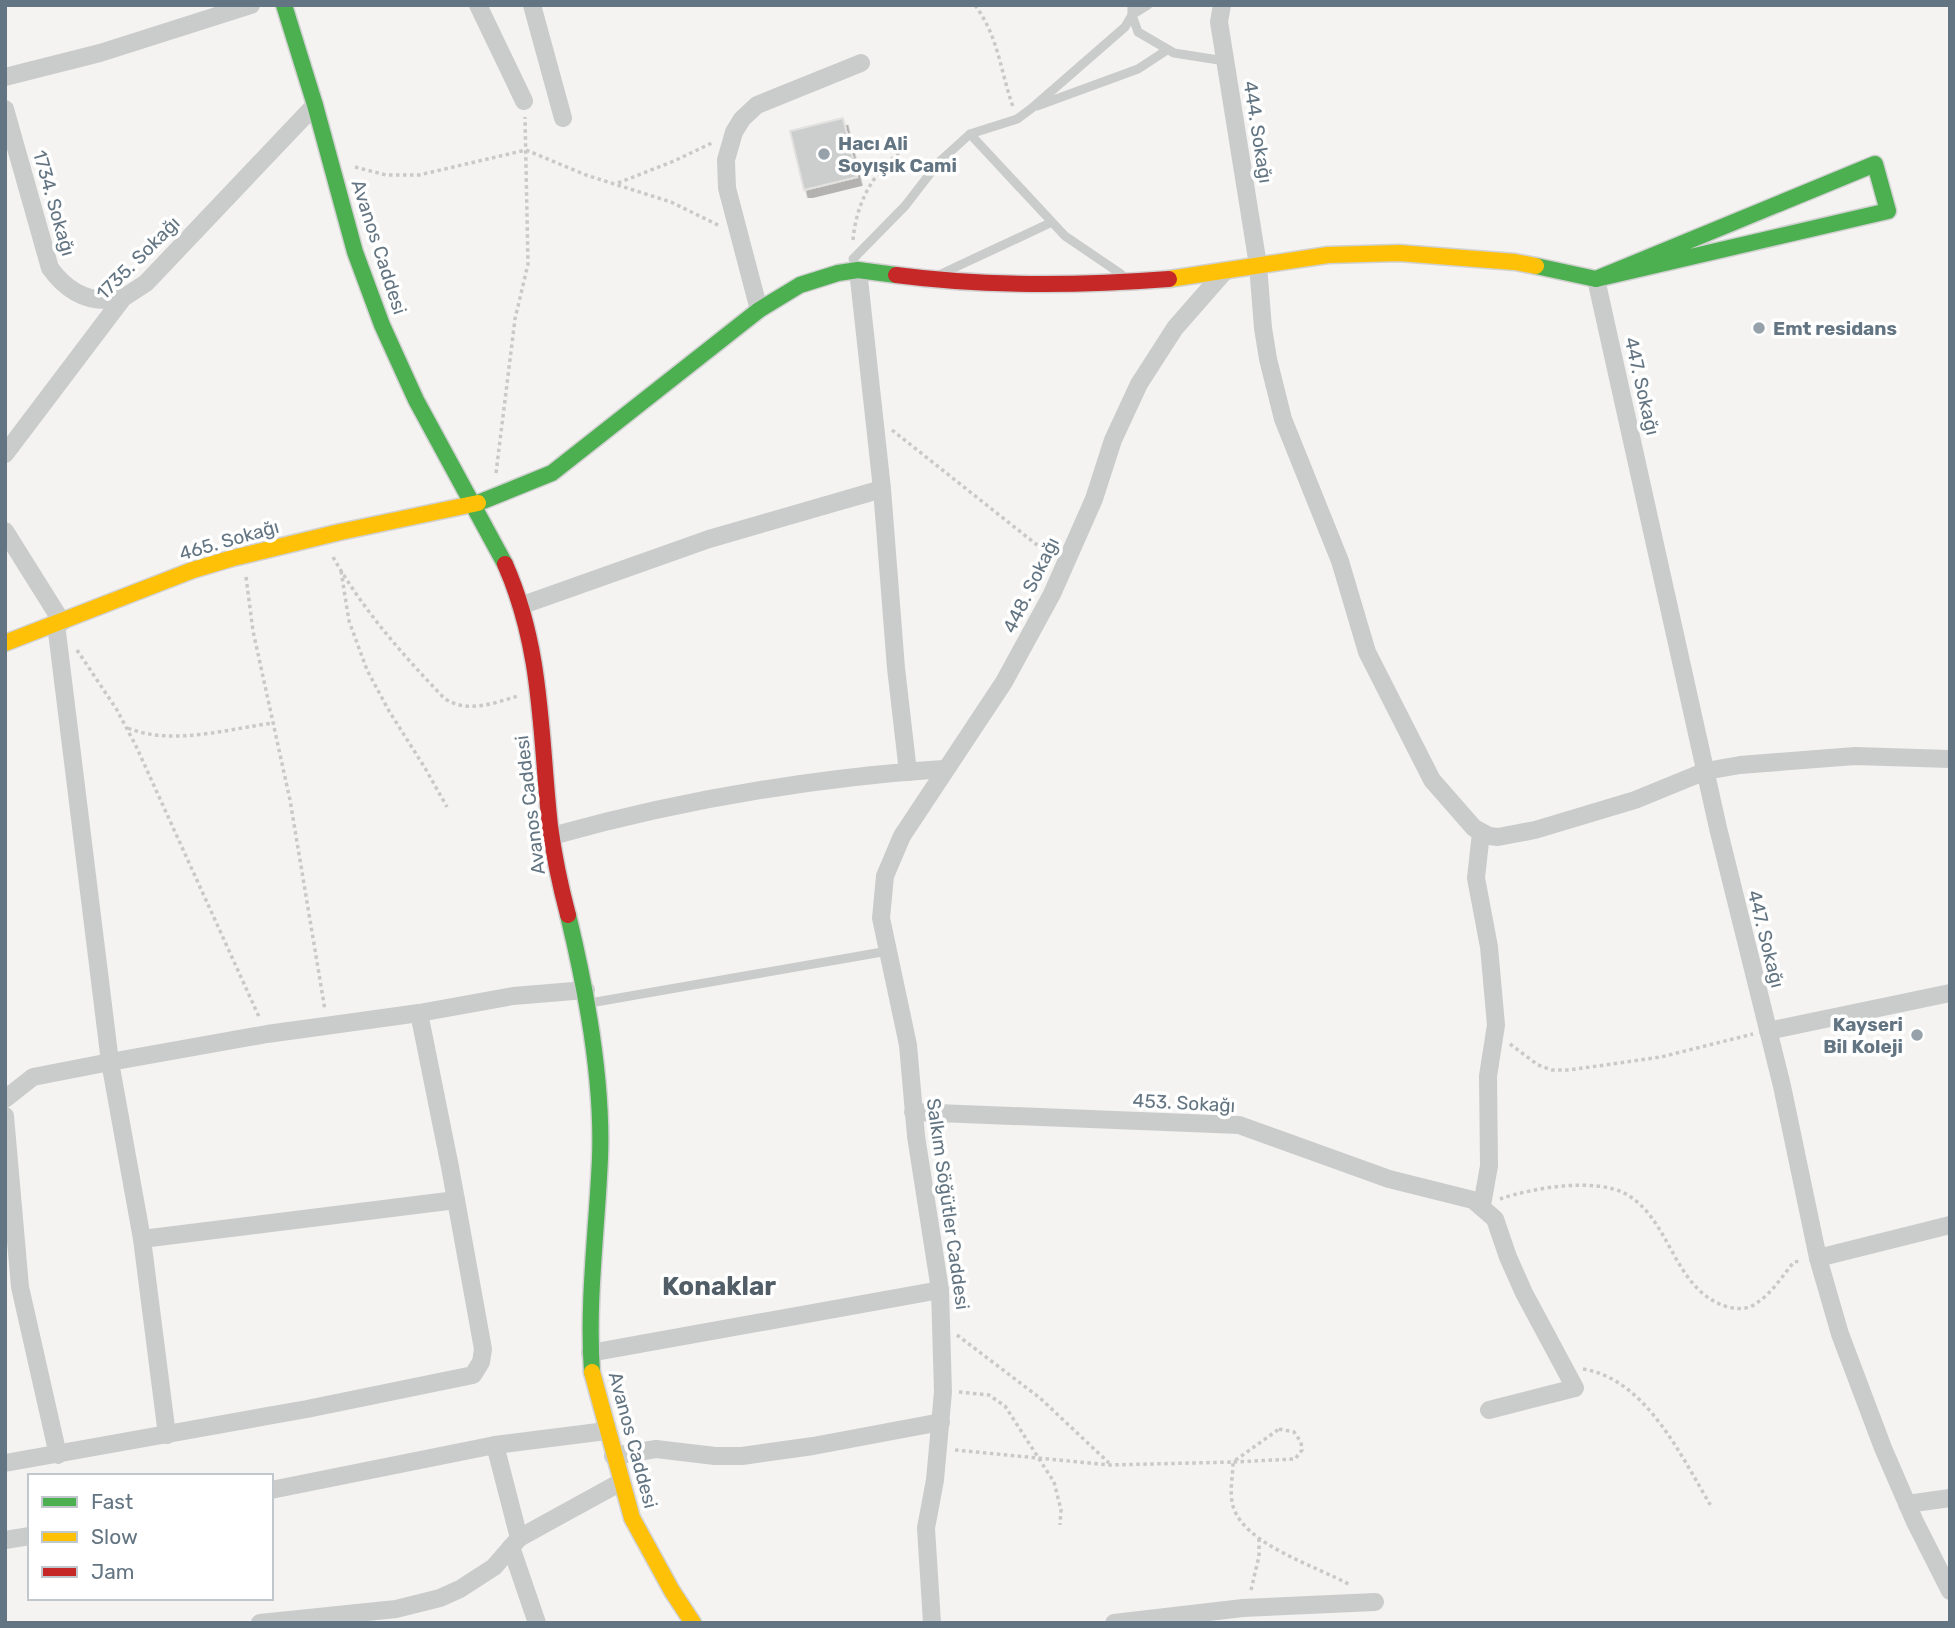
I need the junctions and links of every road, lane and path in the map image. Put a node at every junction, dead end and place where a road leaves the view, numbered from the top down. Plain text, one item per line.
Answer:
1 (251, 5) edge
2 (284, 5) edge
3 (478, 5) edge
4 (532, 5) edge
5 (975, 5) edge
6 (1148, 5) edge
7 (1222, 5) edge
8 (1132, 10) edge
9 (1167, 50) junction
10 (1225, 61) junction
11 (861, 63) dead end
12 (5, 76) edge
13 (524, 101) joint
14 (315, 104) junction
15 (1032, 108) junction
16 (5, 109) edge
17 (563, 118) dead end
18 (1017, 119) junction
19 (734, 132) junction
20 (970, 134) junction
21 (526, 150) junction
22 (329, 153) junction
23 (899, 153) dead end
24 (616, 183) junction
25 (1050, 223) junction
26 (741, 242) junction
27 (856, 265) junction
28 (1258, 265) junction
29 (1224, 272) junction
30 (929, 279) junction
31 (1596, 279) junction
32 (1138, 282) junction
33 (122, 298) junction
34 (759, 310) junction
35 (874, 416) junction
36 (5, 454) edge
37 (882, 489) junction
38 (493, 498) junction
39 (474, 506) junction
40 (5, 531) edge
41 (244, 555) junction
42 (1065, 566) junction
43 (520, 606) junction
44 (59, 623) junction
45 (5, 643) edge
46 (539, 688) junction
47 (273, 723) junction
48 (126, 727) junction
49 (1950, 759) edge
50 (944, 769) junction
51 (1706, 771) junction
52 (908, 772) junction
53 (447, 807) dead end
54 (1481, 833) junction
55 (552, 836) junction
56 (881, 918) joint
57 (888, 951) junction
58 (1950, 993) edge
59 (587, 997) junction
60 (419, 1013) junction
61 (1496, 1025) junction
62 (328, 1026) junction
63 (1768, 1031) junction
64 (267, 1034) junction
65 (110, 1062) junction
66 (5, 1099) edge
67 (914, 1112) junction
68 (5, 1116) edge
69 (456, 1200) junction
70 (1482, 1205) junction
71 (1950, 1225) edge
72 (142, 1239) junction
73 (1818, 1258) junction
74 (940, 1290) junction
75 (943, 1325) junction
76 (590, 1353) junction
77 (1564, 1368) junction
78 (943, 1392) junction
79 (1489, 1410) dead end
80 (941, 1422) junction
81 (606, 1431) junction
82 (167, 1435) junction
83 (495, 1445) junction
84 (938, 1449) junction
85 (58, 1455) junction
86 (613, 1456) junction
87 (1037, 1457) junction
88 (1233, 1462) junction
89 (5, 1464) edge
90 (1111, 1465) junction
91 (621, 1482) junction
92 (273, 1490) edge
93 (1950, 1498) edge
94 (1907, 1504) junction
95 (1711, 1506) dead end
96 (1060, 1525) dead end
97 (28, 1536) edge
98 (1259, 1537) junction
99 (5, 1540) edge
100 (515, 1543) junction
101 (1950, 1591) edge
102 (1375, 1602) joint
103 (1243, 1608) junction
104 (260, 1623) edge
105 (537, 1623) edge
106 (692, 1623) edge
107 (932, 1623) edge
108 (1114, 1623) edge

1 - 12 street
2 - 14 street, Avanos Caddesi
3 - 13 street
4 - 17 street
5 - 18 path
6 - 8 lane
7 - 10 street, 444. Sokağı
8 - 9 lane
8 - 15 lane
9 - 10 lane
9 - 15 lane
10 - 28 street, 444. Sokağı
11 - 19 street
13 - 21 path
14 - 22 street, Avanos Caddesi
14 - 33 street, 1735. Sokağı
15 - 18 lane
16 - 33 street, 1734. Sokağı
18 - 20 lane
19 - 24 path
19 - 26 street
20 - 25 lane
20 - 27 lane
21 - 22 path
21 - 24 path
21 - 38 path
22 - 39 street, Avanos Caddesi
23 - 27 path
24 - 26 path
25 - 30 lane
25 - 32 lane
26 - 34 street
27 - 30 street, 465. Sokağı
27 - 34 street, 465. Sokağı
27 - 35 street
28 - 29 street, 465. Sokağı
28 - 31 street, 465. Sokağı
28 - 54 street, 444. Sokağı
29 - 32 street, 465. Sokağı
29 - 42 street, 448. Sokağı
30 - 32 street, 465. Sokağı
31 - 31 street
31 - 51 street, 447. Sokağı
33 - 36 street, 1735. Sokağı
34 - 38 street, 465. Sokağı
35 - 37 street
35 - 42 path
37 - 43 street
37 - 52 street
38 - 39 street, 465. Sokağı
39 - 41 street, 465. Sokağı
39 - 43 street, Avanos Caddesi
40 - 44 street
41 - 44 street, 465. Sokağı
41 - 47 path
42 - 50 street, 448. Sokağı
43 - 46 street, Avanos Caddesi
44 - 45 street, 465. Sokağı
44 - 48 path
44 - 65 street
46 - 53 path
46 - 55 street, Avanos Caddesi
47 - 48 path
47 - 62 path
48 - 64 path
49 - 51 street
50 - 52 street
50 - 56 street, 448. Sokağı
51 - 54 street
51 - 63 street, 447. Sokağı
52 - 55 street
54 - 61 street
55 - 59 street, Avanos Caddesi
56 - 57 street, Salkım Söğütler Caddesi
57 - 59 lane
57 - 67 street, Salkım Söğütler Caddesi
58 - 63 street
59 - 60 street
59 - 76 street, Avanos Caddesi
60 - 62 street
60 - 69 street
61 - 63 path
61 - 70 street
62 - 64 street
63 - 73 street, 447. Sokağı
64 - 65 street
65 - 66 street
65 - 72 street
67 - 70 street, 453. Sokağı
67 - 74 street, Salkım Söğütler Caddesi
68 - 85 street
69 - 72 street
69 - 82 street
70 - 73 path
70 - 77 street
71 - 73 street
72 - 82 street
73 - 94 street, 447. Sokağı
74 - 75 street, Salkım Söğütler Caddesi
74 - 76 street
75 - 78 street, Salkım Söğütler Caddesi
75 - 90 path
76 - 81 street, Avanos Caddesi
77 - 79 street
77 - 95 path
78 - 80 street, Salkım Söğütler Caddesi
78 - 87 path
80 - 84 street, Salkım Söğütler Caddesi
80 - 86 street
81 - 83 street
81 - 86 street, Avanos Caddesi
82 - 85 street
83 - 92 street
83 - 100 street
84 - 87 path
84 - 107 street, Salkım Söğütler Caddesi
85 - 89 street
86 - 91 street, Avanos Caddesi
87 - 90 path
87 - 96 path
88 - 88 path
88 - 90 path
88 - 98 path
91 - 100 street
91 - 106 street, Avanos Caddesi
93 - 94 street
94 - 101 street, 447. Sokağı
97 - 99 street
98 - 102 path
98 - 103 path
100 - 104 street
100 - 105 street
102 - 103 street
103 - 108 street

